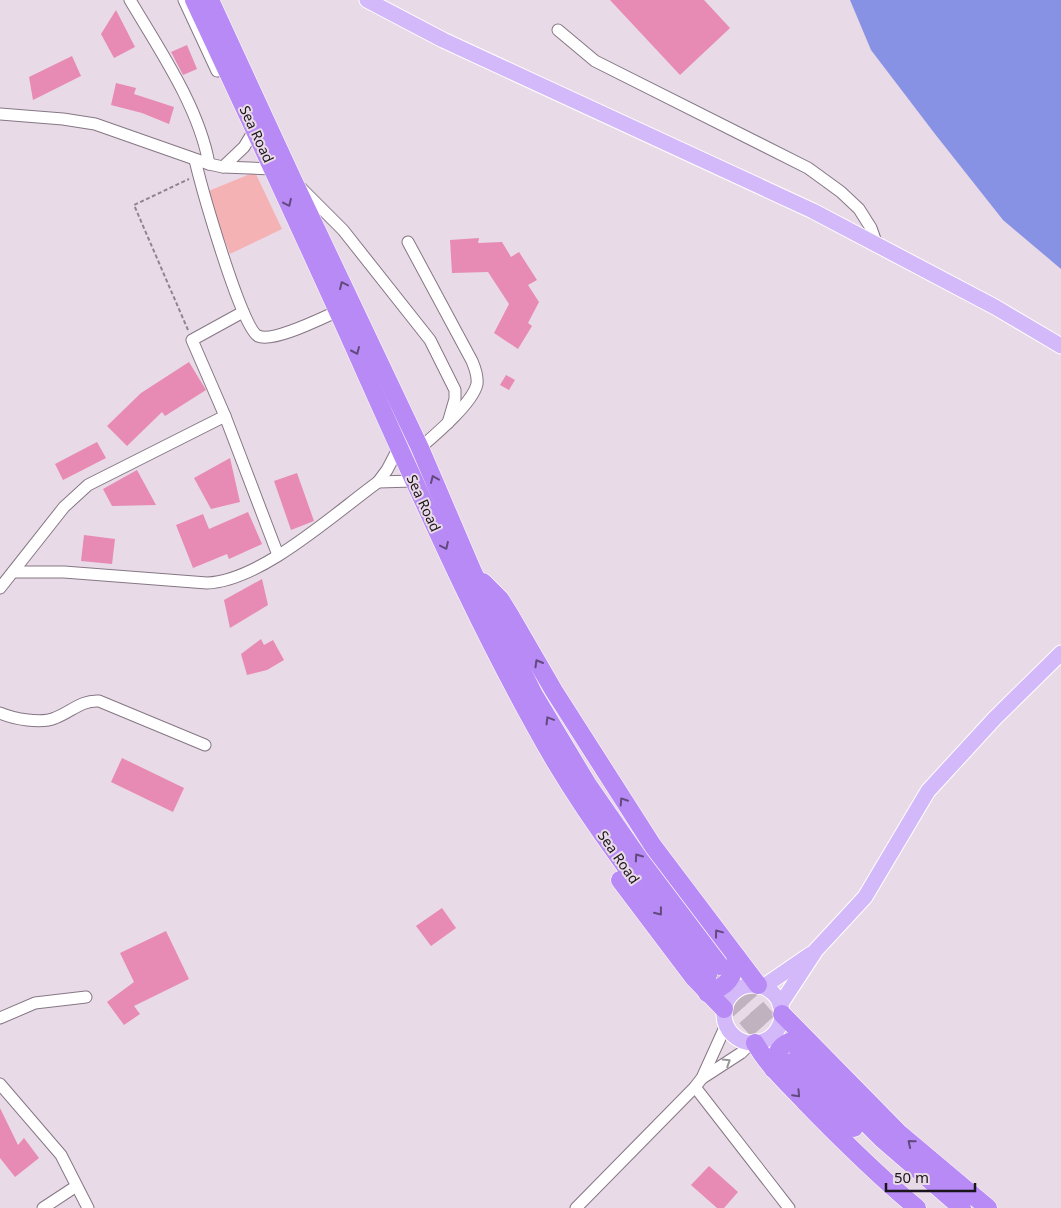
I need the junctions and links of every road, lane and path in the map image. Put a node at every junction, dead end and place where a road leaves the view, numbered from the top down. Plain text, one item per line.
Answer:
1 (130, 0) edge
2 (184, 0) edge
3 (194, 0) edge
4 (210, 0) edge
5 (367, 0) edge
6 (137, 6) edge
7 (558, 30) dead end
8 (0, 114) edge
9 (252, 133) junction
10 (195, 160) junction
11 (209, 164) junction
12 (223, 167) junction
13 (273, 169) junction
14 (198, 175) junction
15 (292, 180) junction
16 (408, 242) dead end
17 (877, 245) junction
18 (338, 311) junction
19 (243, 312) junction
20 (192, 340) junction
21 (1061, 346) edge
22 (225, 416) junction
23 (448, 423) junction
24 (399, 447) junction
25 (420, 448) junction
26 (414, 481) junction
27 (378, 482) junction
28 (278, 555) junction
29 (13, 572) junction
30 (473, 572) junction
31 (0, 588) edge
32 (1061, 653) edge
33 (0, 713) edge
34 (205, 745) dead end
35 (816, 950) junction
36 (736, 956) junction
37 (711, 978) junction
38 (760, 986) junction
39 (86, 996) dead end
40 (781, 1009) junction
41 (725, 1017) junction
42 (0, 1018) edge
43 (806, 1039) junction
44 (753, 1043) junction
45 (786, 1062) junction
46 (699, 1082) junction
47 (0, 1084) edge
48 (75, 1187) junction
49 (43, 1208) edge
50 (88, 1208) edge
51 (576, 1208) edge
52 (789, 1208) edge
53 (917, 1208) edge
54 (943, 1208) edge
55 (962, 1208) edge
56 (988, 1208) edge

1 - 6 street
2 - 9 street
3 - 9 highway, Sea Road
4 - 15 highway, Sea Road
5 - 17 main road
6 - 11 street
7 - 17 street
8 - 10 street
9 - 12 street
9 - 13 highway, Sea Road
10 - 11 street
10 - 14 street
11 - 12 street
12 - 13 street
13 -> 18 highway, Sea Road
14 - 19 street
14 - 20 path
15 - 23 street
25 -> 15 highway, Sea Road
16 - 23 street
17 - 21 main road
18 - 19 street
18 -> 24 highway, Sea Road
19 - 20 street
20 - 22 street
22 - 28 street
22 - 29 street
23 - 25 street
24 - 26 highway, Sea Road
24 - 27 street
30 -> 25 highway, Sea Road
26 - 27 street
26 -> 37 highway, Sea Road
27 - 28 street
28 - 29 street
29 - 31 street
36 -> 30 highway
37 -> 30 highway, Sea Road
32 - 35 main road
33 - 34 street
35 - 38 main road
35 - 40 main road
36 - 37 highway
36 - 38 highway
37 - 41 highway
38 - 40 main road
38 - 41 main road
39 - 42 street
40 - 43 highway
40 - 44 main road
41 - 44 main road
41 - 46 street
43 - 45 highway
56 -> 43 highway
44 - 45 highway
46 -> 44 street
45 -> 53 highway
45 - 54 highway
45 - 55 highway
46 - 51 street
46 - 52 street
47 - 48 street
48 - 49 street
48 - 50 street

